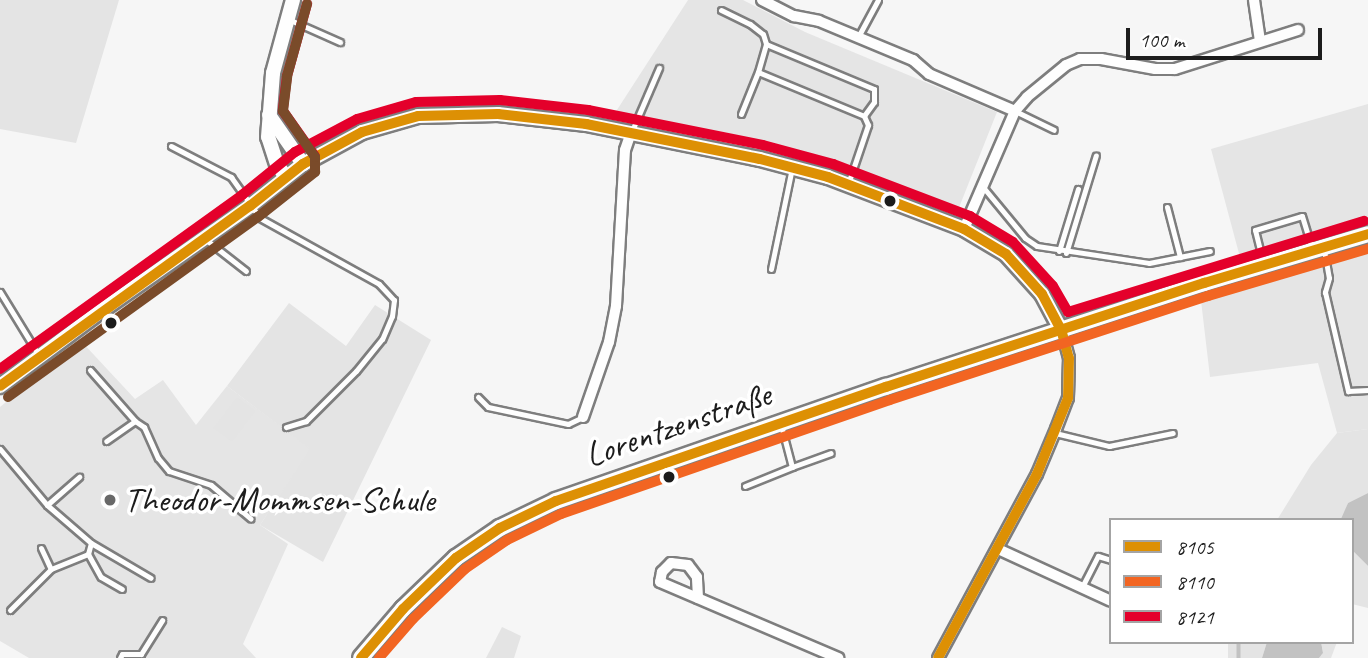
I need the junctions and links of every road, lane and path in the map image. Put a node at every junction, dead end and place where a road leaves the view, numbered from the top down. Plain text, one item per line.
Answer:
1 (293, 0) edge
2 (762, 0) edge
3 (878, 0) edge
4 (1254, 0) edge
5 (721, 10) dead end
6 (288, 19) junction
7 (1298, 30) dead end
8 (858, 37) junction
9 (1260, 41) junction
10 (340, 42) dead end
11 (766, 44) junction
12 (659, 68) dead end
13 (758, 72) junction
14 (1016, 111) junction
15 (741, 114) dead end
16 (270, 115) junction
17 (864, 116) junction
18 (1054, 130) dead end
19 (631, 133) junction
20 (171, 146) dead end
21 (1096, 155) dead end
22 (303, 163) junction
23 (792, 168) junction
24 (285, 176) junction
25 (848, 184) junction
26 (983, 187) junction
27 (1078, 189) dead end
28 (250, 206) junction
29 (1167, 207) dead end
30 (964, 229) junction
31 (1368, 234) edge
32 (205, 239) junction
33 (1318, 249) junction
34 (1210, 251) dead end
35 (1063, 252) junction
36 (1180, 257) junction
37 (1263, 265) junction
38 (771, 269) dead end
39 (246, 271) dead end
40 (0, 292) edge
41 (1061, 329) junction
42 (39, 357) junction
43 (90, 370) dead end
44 (0, 386) edge
45 (1368, 390) edge
46 (478, 397) dead end
47 (583, 417) joint
48 (135, 421) junction
49 (780, 422) junction
50 (286, 426) dead end
51 (1055, 433) junction
52 (1173, 433) dead end
53 (106, 441) dead end
54 (0, 449) edge
55 (831, 453) dead end
56 (792, 467) junction
57 (79, 477) dead end
58 (745, 486) dead end
59 (47, 505) junction
60 (251, 519) dead end
61 (91, 543) junction
62 (41, 548) dead end
63 (998, 549) junction
64 (88, 554) junction
65 (1109, 559) edge
66 (51, 569) junction
67 (151, 578) dead end
68 (1082, 587) junction
69 (122, 589) dead end
70 (698, 598) dead end
71 (1109, 600) edge
72 (10, 610) dead end
73 (162, 620) dead end
74 (143, 656) edge
75 (120, 658) edge
76 (361, 658) edge
77 (838, 658) edge
78 (938, 658) edge

1 - 6 street
2 - 8 street
3 - 8 lane
4 - 9 street
5 - 11 lane
6 - 10 lane
6 - 16 street
7 - 9 street
8 - 14 street
9 - 14 street
11 - 13 lane
11 - 17 lane
12 - 19 lane
13 - 15 lane
13 - 17 lane
14 - 18 lane
14 - 26 street
16 - 22 street
16 - 24 street
17 - 25 lane
19 - 22 street
19 - 23 street
19 - 47 street
20 - 28 lane
21 - 35 lane
22 - 24 street
23 - 25 street
23 - 38 lane
24 - 28 street
25 - 30 street
26 - 30 street
26 - 35 lane
27 - 35 lane
28 - 32 street
28 - 50 lane
29 - 36 lane
30 - 41 street
31 - 33 main road, Lorentzenstraße
32 - 39 lane
32 - 42 street
33 - 37 main road, Lorentzenstraße
33 - 37 lane
33 - 45 lane
34 - 36 lane
35 - 36 lane
37 - 41 main road, Lorentzenstraße
40 - 42 lane
41 - 49 main road, Lorentzenstraße
41 - 51 street
42 - 44 street
43 - 48 lane
46 - 47 lane
48 - 53 lane
48 - 60 lane
49 - 56 lane
49 - 76 main road, Lorentzenstraße
51 - 52 lane
51 - 63 street
54 - 59 lane
55 - 56 lane
56 - 58 lane
57 - 59 lane
59 - 61 lane
61 - 64 lane
61 - 67 lane
62 - 66 lane
63 - 68 street
63 - 78 street
64 - 66 lane
64 - 69 lane
65 - 68 lane
66 - 72 lane
68 - 71 street
70 - 77 street
73 - 74 lane
74 - 75 lane

